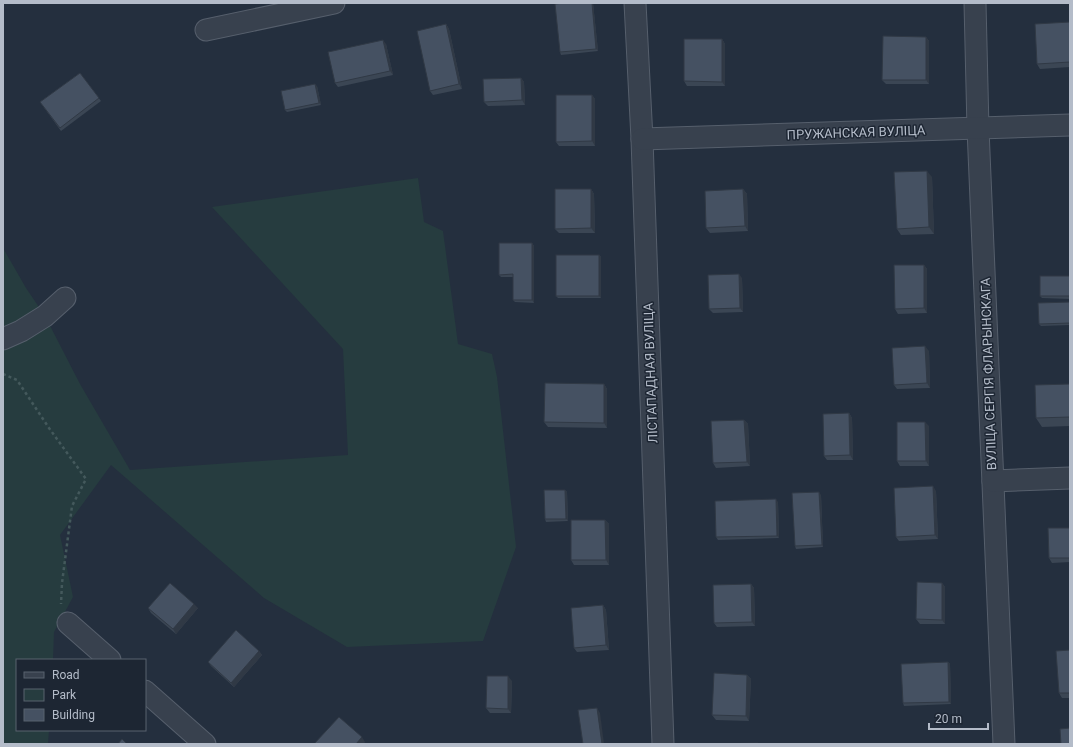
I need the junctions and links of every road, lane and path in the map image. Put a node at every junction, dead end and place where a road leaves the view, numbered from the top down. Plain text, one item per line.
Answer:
1 (334, 3) edge
2 (635, 3) edge
3 (975, 3) edge
4 (206, 30) dead end
5 (1070, 126) edge
6 (978, 129) junction
7 (642, 139) junction
8 (65, 298) dead end
9 (3, 339) edge
10 (3, 374) edge
11 (1070, 478) edge
12 (993, 480) junction
13 (68, 623) joint
14 (109, 659) edge
15 (146, 692) edge
16 (205, 744) edge
17 (663, 744) edge
18 (1004, 744) edge

1 - 4 street
2 - 7 street, ЛІСТАПАДНАЯ ВУЛІЦА
3 - 6 street, ВУЛІЦА СЕРГІЯ ФЛАРЫНСКАГА
5 - 6 street, ПРУЖАНСКАЯ ВУЛІЦА
6 - 7 street, ПРУЖАНСКАЯ ВУЛІЦА
6 - 12 street, ВУЛІЦА СЕРГІЯ ФЛАРЫНСКАГА
7 - 17 street, ЛІСТАПАДНАЯ ВУЛІЦА
8 - 9 street
10 - 13 path
11 - 12 street
12 - 18 street, ВУЛІЦА СЕРГІЯ ФЛАРЫНСКАГА
13 - 14 street
15 - 16 street

